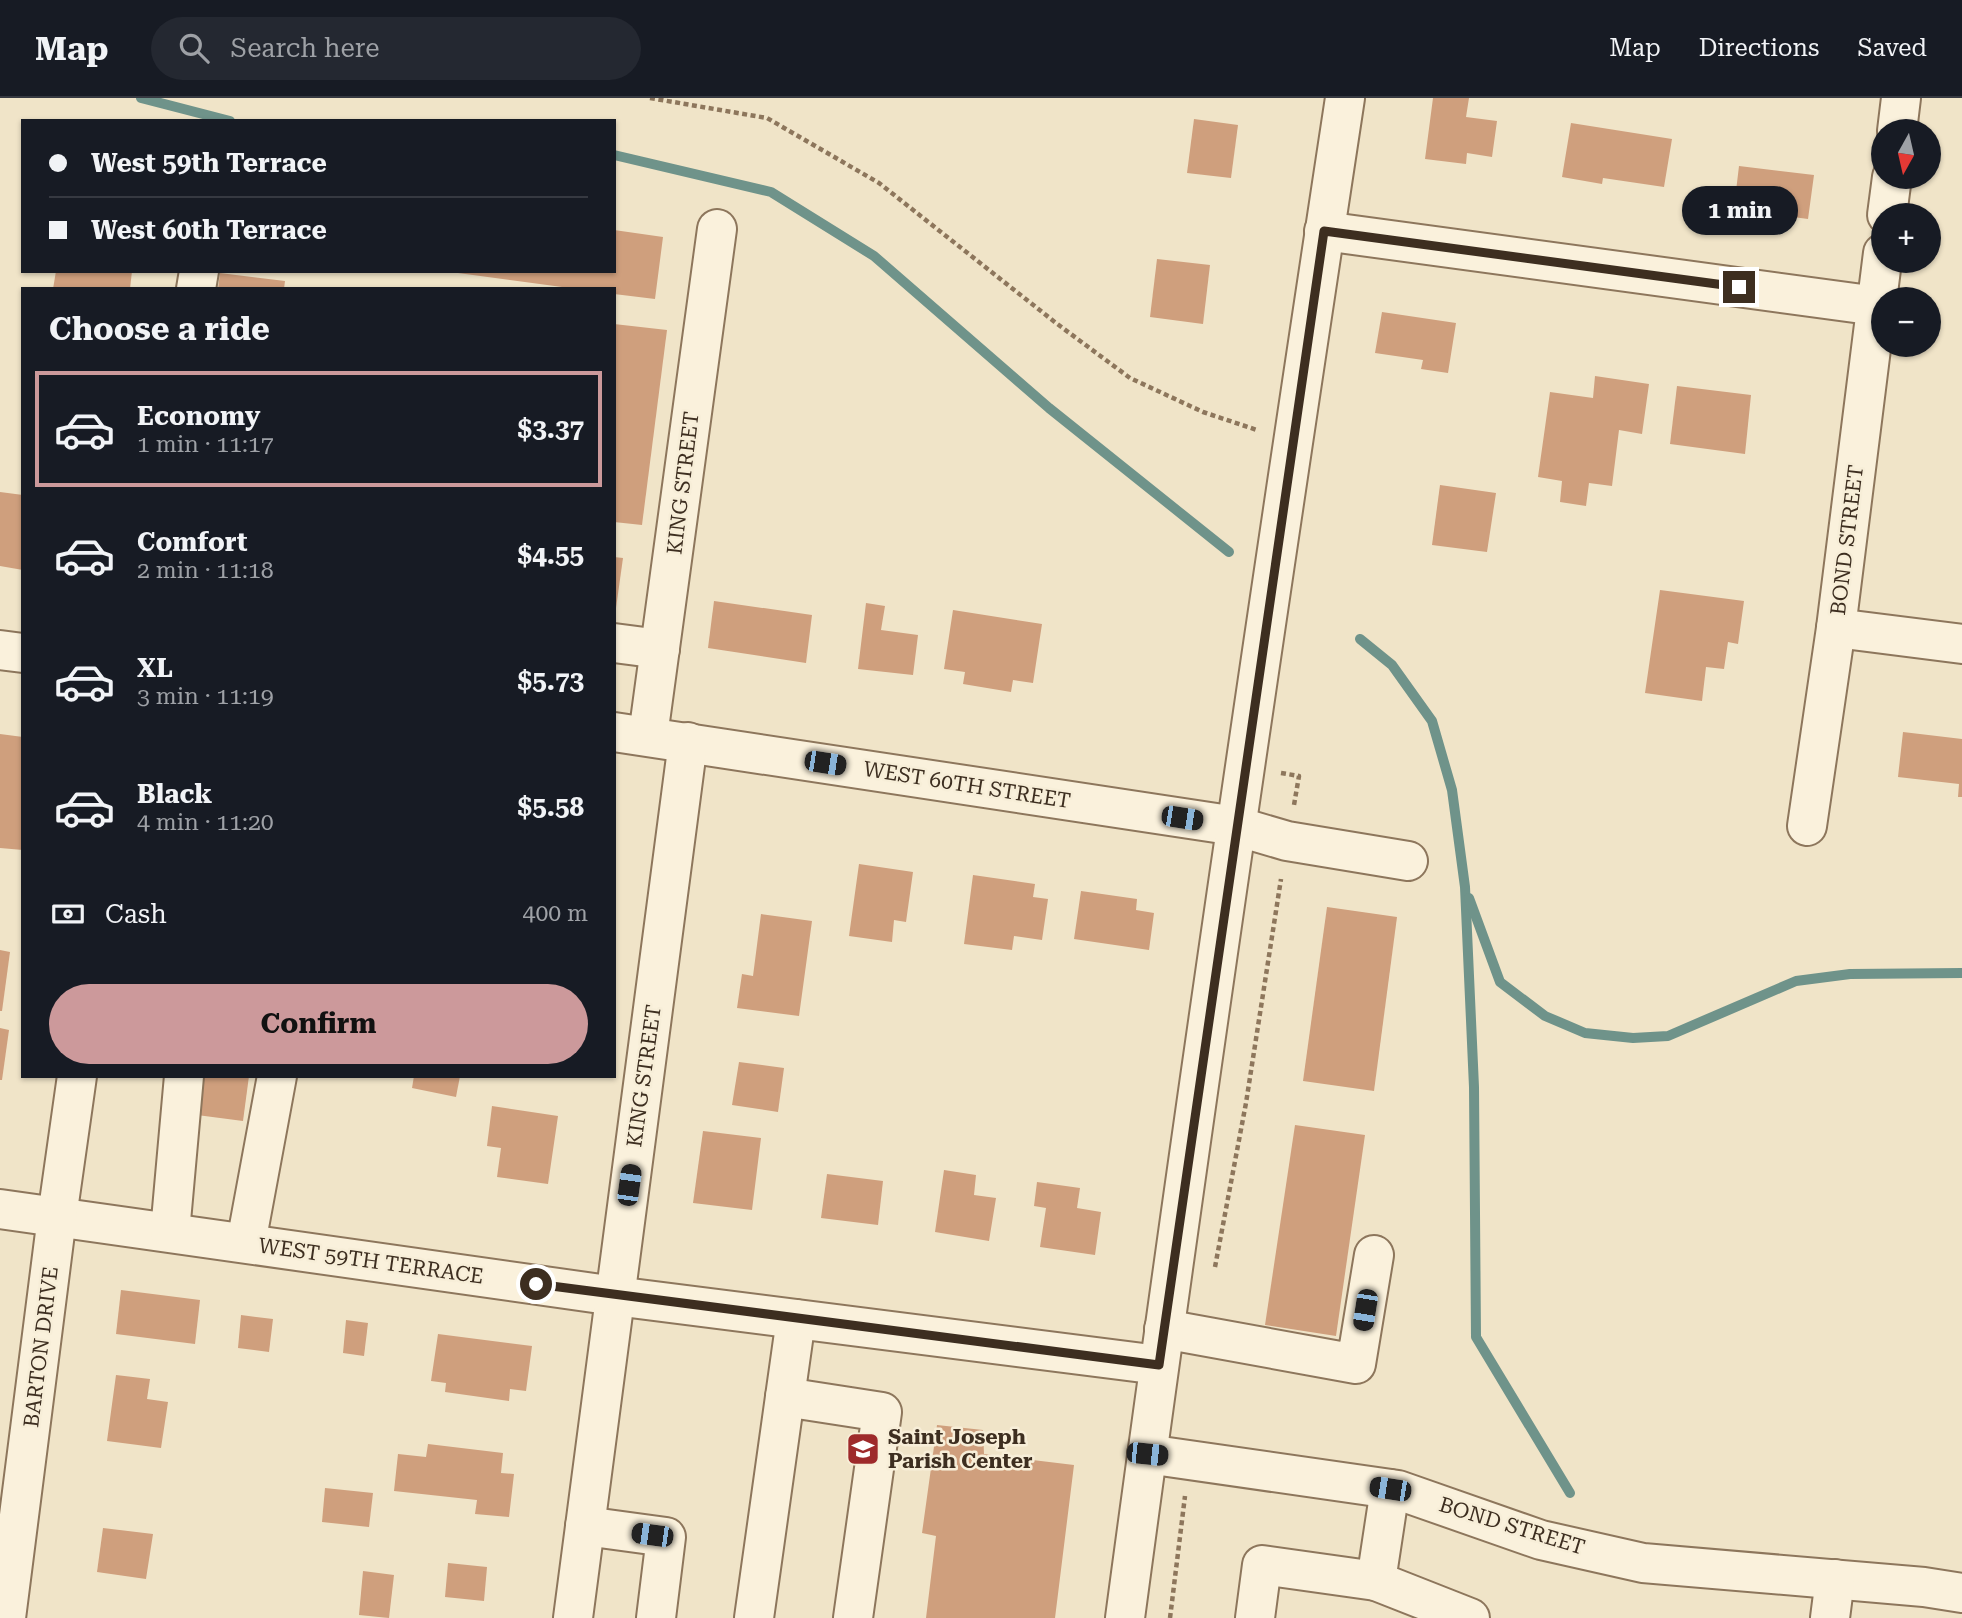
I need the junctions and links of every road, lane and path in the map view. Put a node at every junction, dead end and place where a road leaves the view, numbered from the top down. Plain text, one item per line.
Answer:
1 (650, 98) edge
2 (1345, 98) edge
3 (1901, 98) edge
4 (1898, 119) edge
5 (717, 229) dead end
6 (1324, 231) junction
7 (1871, 305) edge
8 (1871, 353) edge
9 (1294, 434) junction
10 (1836, 628) junction
11 (616, 643) edge
12 (1962, 645) edge
13 (660, 649) junction
14 (0, 650) edge
15 (21, 653) edge
16 (631, 734) edge
17 (688, 742) junction
18 (1298, 776) dead end
19 (1237, 826) junction
20 (1807, 826) dead end
21 (1287, 841) junction
22 (1408, 861) dead end
23 (78, 1078) edge
24 (184, 1078) edge
25 (277, 1078) edge
26 (0, 1209) edge
27 (57, 1217) junction
28 (170, 1233) junction
29 (246, 1243) junction
30 (1374, 1255) dead end
31 (1213, 1276) dead end
32 (615, 1296) junction
33 (796, 1319) junction
34 (1161, 1347) junction
35 (785, 1397) junction
36 (1147, 1454) junction
37 (1390, 1489) junction
38 (1184, 1499) dead end
39 (585, 1526) junction
40 (1835, 1579) junction
41 (1376, 1581) junction
42 (1962, 1593) edge
43 (6, 1618) edge
44 (573, 1618) edge
45 (656, 1618) edge
46 (754, 1618) edge
47 (853, 1618) edge
48 (1125, 1618) edge
49 (1170, 1618) edge
50 (1255, 1618) edge
51 (1469, 1618) edge
52 (1830, 1618) edge

1 - 9 path
2 - 6 street
3 - 4 street
5 - 13 street, KING STREET
6 - 7 street
6 - 9 street
8 - 10 street, BOND STREET
9 - 19 street
10 - 12 street
10 - 20 street, BOND STREET
11 - 13 street
13 - 16 street, KING STREET
14 - 15 street
16 - 17 street, WEST 60TH STREET
17 - 19 street, WEST 60TH STREET
17 - 32 street, KING STREET
18 - 21 path
19 - 21 street, WEST 60TH STREET
19 - 34 street
21 - 22 street, WEST 60TH STREET
21 - 31 path
23 - 27 street, BARTON DRIVE
24 - 28 street
25 - 29 street
26 - 27 street, WEST 59TH TERRACE
27 - 28 street, WEST 59TH TERRACE
27 - 43 street, BARTON DRIVE
28 - 29 street, WEST 59TH TERRACE
29 - 32 street, WEST 59TH TERRACE
30 - 34 street, WEST 59TH TERRACE
32 - 33 street, WEST 59TH TERRACE
32 - 39 street, KING STREET
33 - 34 street, WEST 59TH TERRACE
33 - 35 street
34 - 36 street
35 - 46 street
35 - 47 street
36 - 37 street, BOND STREET
36 - 48 street
37 - 40 street, BOND STREET
37 - 41 street
38 - 49 path
39 - 44 street, KING STREET
39 - 45 street
40 - 42 street, BOND STREET
40 - 52 street
41 - 50 street
41 - 51 street

